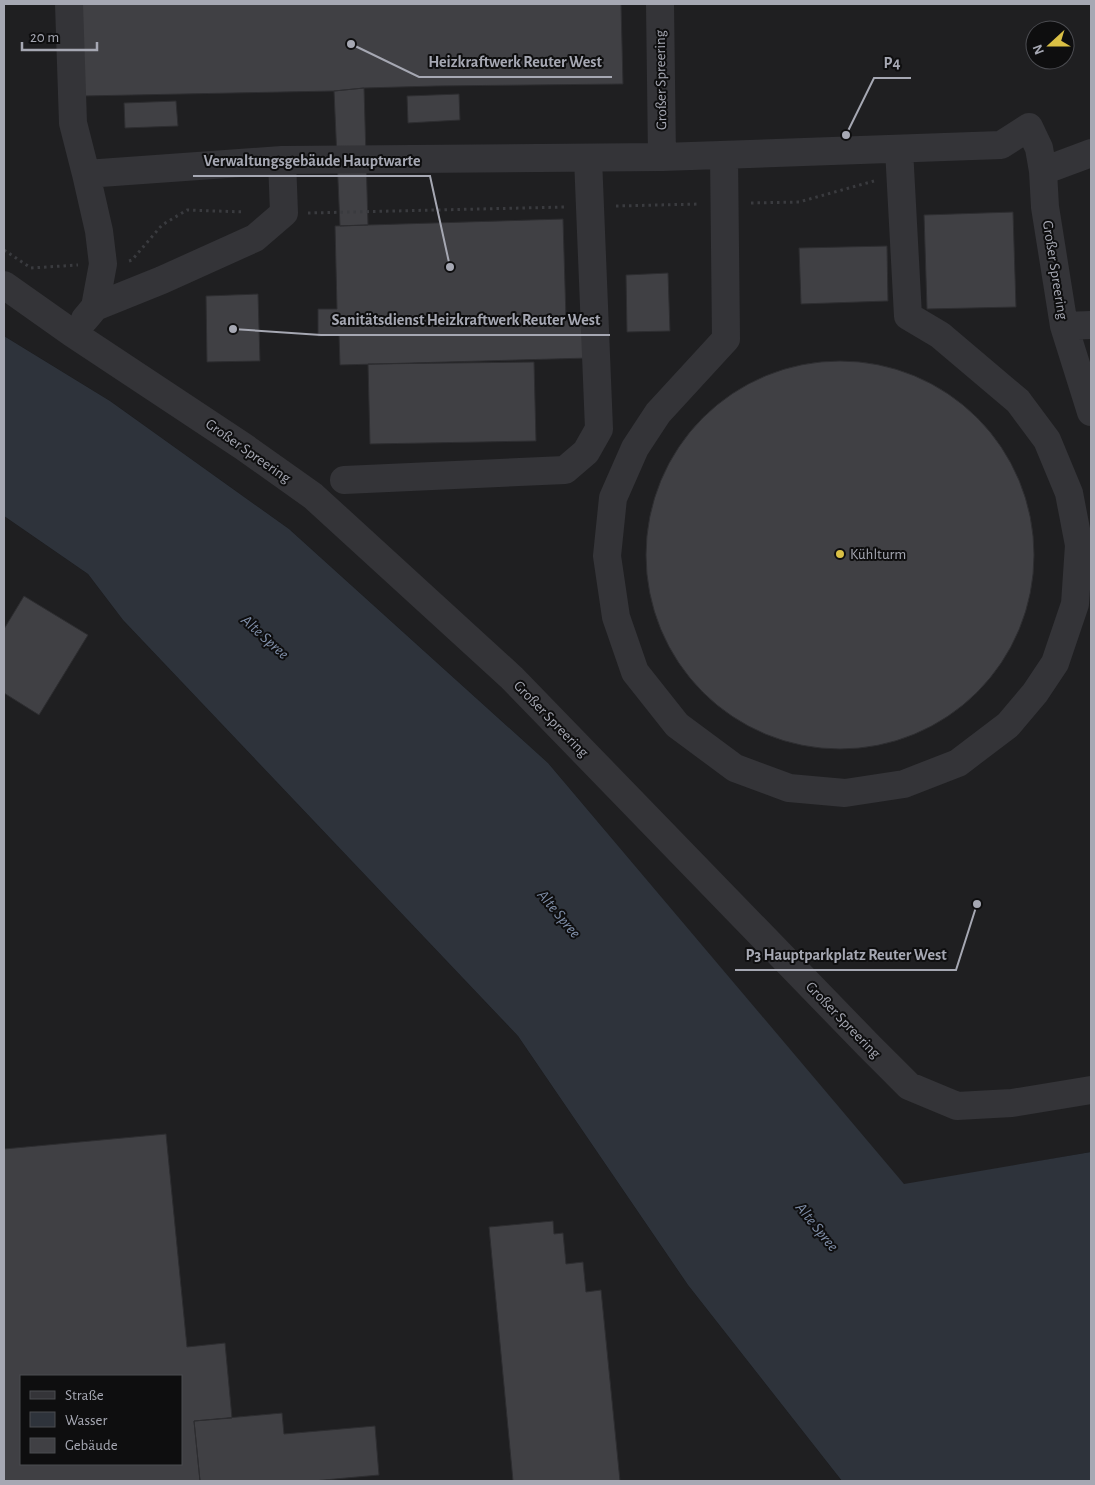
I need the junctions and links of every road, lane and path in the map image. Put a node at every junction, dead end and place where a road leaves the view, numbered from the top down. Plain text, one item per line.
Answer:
1 (70, 4) edge
2 (660, 4) edge
3 (1091, 153) edge
4 (724, 156) junction
5 (662, 157) junction
6 (588, 158) junction
7 (282, 160) junction
8 (899, 161) junction
9 (1043, 171) junction
10 (86, 174) junction
11 (725, 204) junction
12 (590, 207) junction
13 (245, 212) dead end
14 (284, 213) junction
15 (4, 250) edge
16 (103, 264) junction
17 (4, 285) edge
18 (95, 307) junction
19 (1091, 325) edge
20 (1064, 326) junction
21 (72, 333) junction
22 (1091, 412) edge
23 (344, 480) dead end
24 (1091, 1090) edge

1 - 10 lane
2 - 5 lane, Großer Spreering
3 - 9 lane
4 - 5 lane
4 - 8 lane
4 - 11 lane
5 - 6 lane
6 - 7 lane
6 - 12 lane
7 - 10 lane
7 - 14 lane
8 - 9 lane, Großer Spreering
8 - 11 path
8 - 11 lane
9 - 20 lane, Großer Spreering
10 - 16 lane
11 - 12 path
12 - 14 path
12 - 23 lane
13 - 16 path
14 - 18 lane
15 - 16 path
16 - 18 lane
17 - 21 lane, Großer Spreering
18 - 21 lane
19 - 20 lane
20 - 22 lane, Großer Spreering
21 - 24 lane, Großer Spreering

